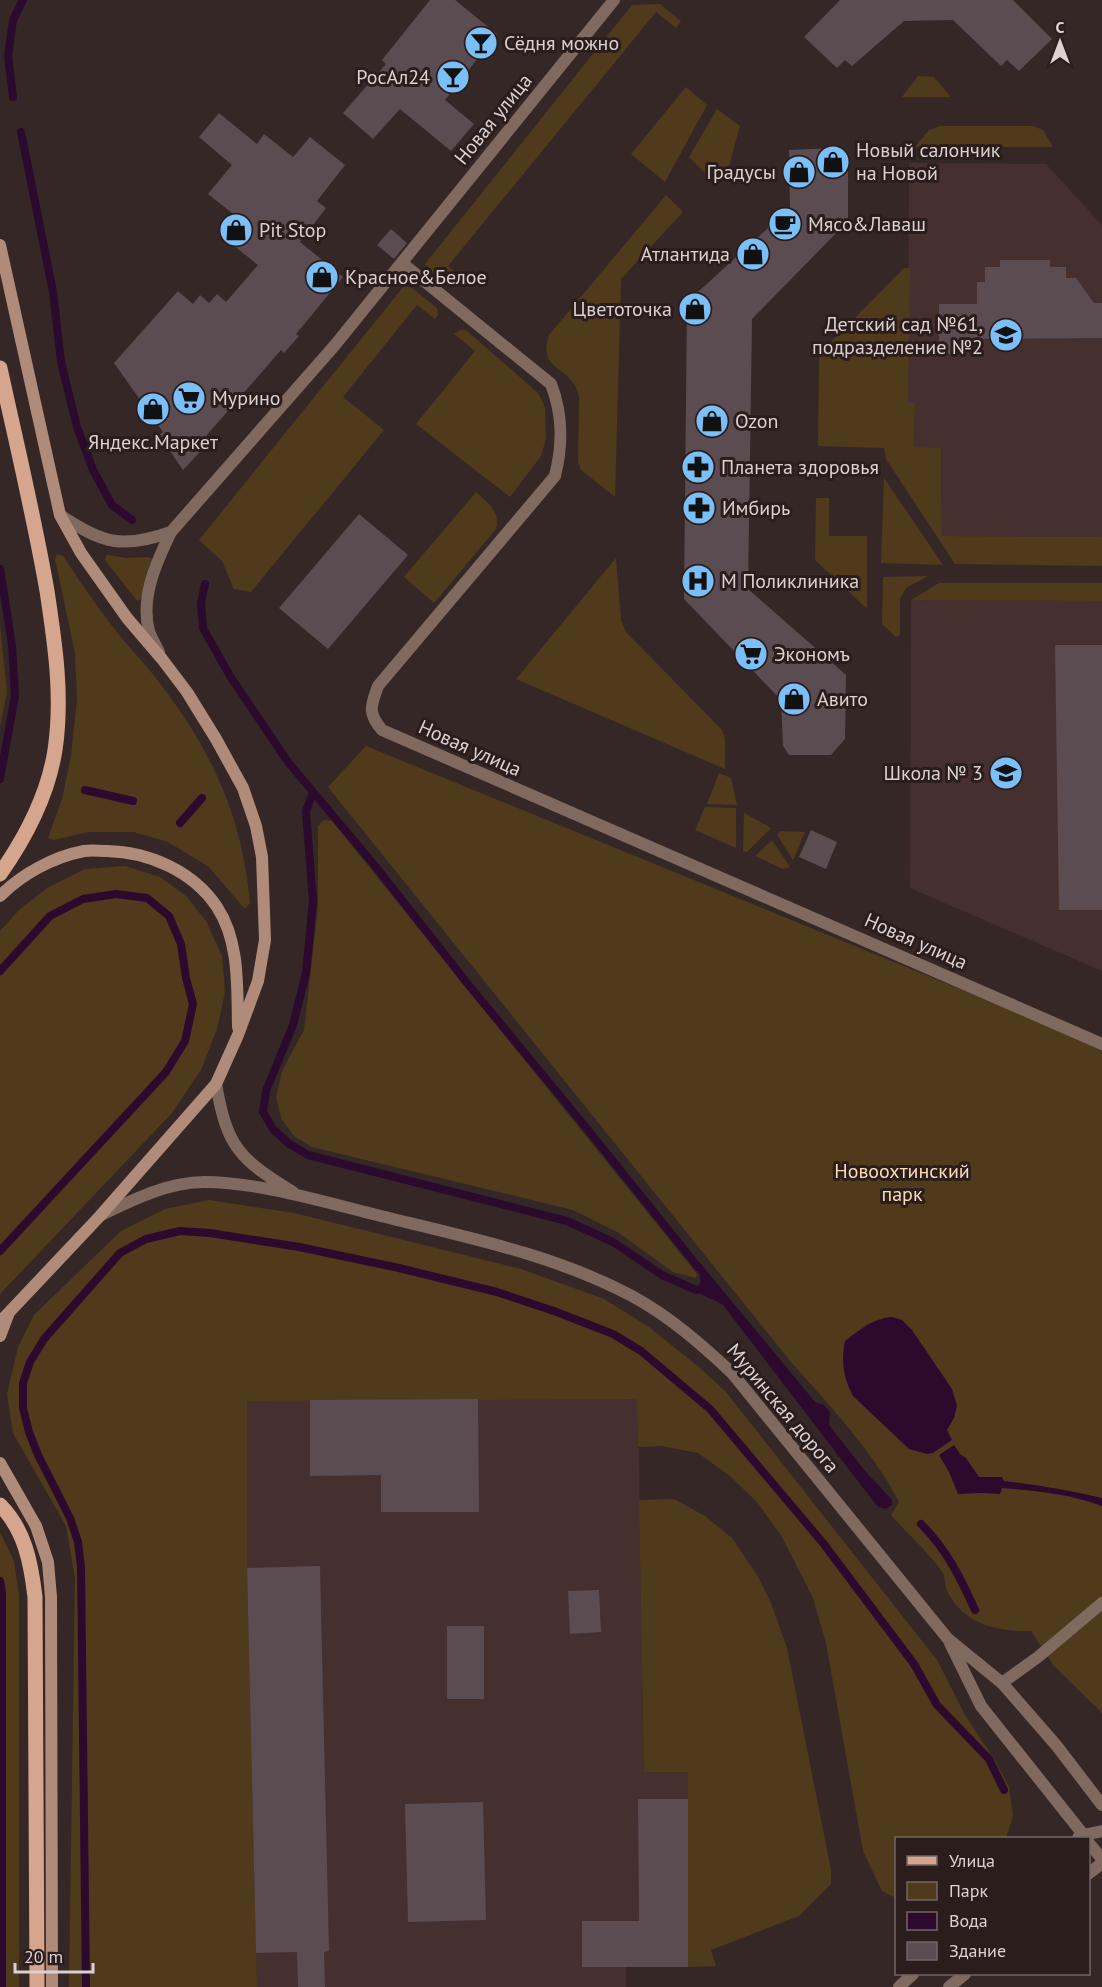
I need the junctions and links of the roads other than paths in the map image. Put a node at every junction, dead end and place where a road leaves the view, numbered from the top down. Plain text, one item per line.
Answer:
1 (614, 0) edge
2 (0, 245) edge
3 (402, 263) junction
4 (0, 368) edge
5 (60, 515) junction
6 (171, 532) junction
7 (162, 658) junction
8 (0, 874) edge
9 (0, 896) edge
10 (238, 1035) junction
11 (1102, 1044) edge
12 (216, 1084) junction
13 (299, 1196) junction
14 (100, 1216) junction
15 (9, 1312) junction
16 (0, 1322) edge
17 (0, 1336) edge
18 (0, 1463) edge
19 (0, 1505) edge
20 (1102, 1603) edge
21 (948, 1639) junction
22 (1002, 1683) junction
23 (1102, 1805) edge
24 (1102, 1831) edge
25 (1083, 1837) edge
26 (1087, 1837) edge
27 (1090, 1846) edge
28 (1102, 1861) edge
29 (1090, 1873) edge
30 (912, 1975) edge
31 (964, 1975) edge
32 (37, 1987) edge
33 (52, 1987) edge
34 (899, 1987) edge
35 (949, 1987) edge

1 - 3 street, Новая улица
2 - 5 main road
3 - 6 street, Новая улица
3 - 11 street, Новая улица
4 - 8 main road
5 - 6 street
5 - 7 main road
6 - 7 street, Новая улица
7 - 10 main road
9 - 10 main road
10 - 12 main road
12 - 13 street, Муринская дорога
12 - 14 main road
13 - 14 street, Муринская дорога
13 - 21 street, Муринская дорога
14 - 15 main road
15 - 16 main road
15 - 17 main road
18 - 33 main road
19 - 32 main road
20 - 22 street
21 - 22 street, Муринская дорога
21 - 25 street, Муринская дорога
22 - 23 street, Муринская дорога
24 - 26 street
27 - 28 street, Муринская дорога
28 - 29 street
30 - 34 street
31 - 35 street

